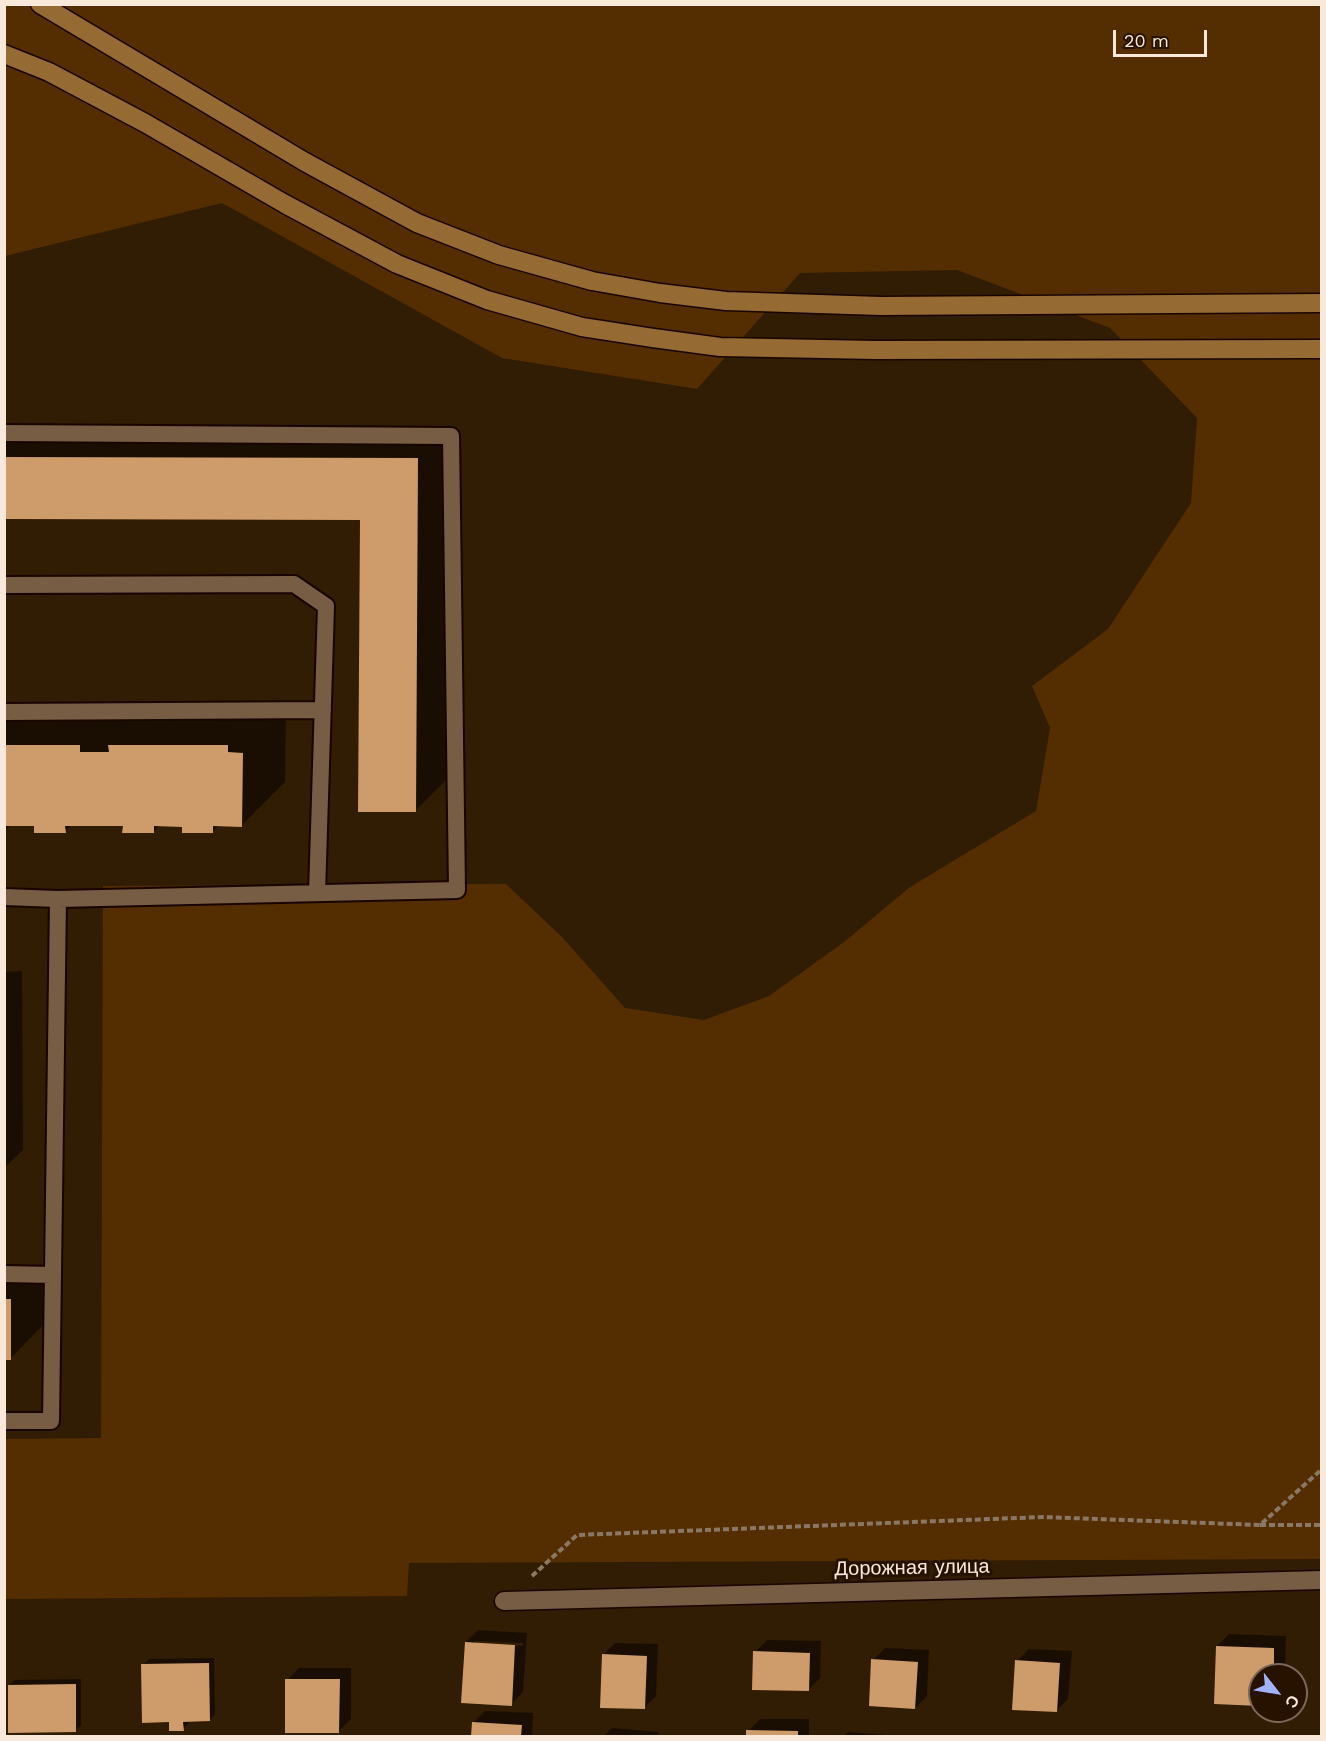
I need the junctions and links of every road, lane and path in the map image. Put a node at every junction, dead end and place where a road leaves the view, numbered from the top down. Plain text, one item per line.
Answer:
1 (40, 4) edge
2 (4, 54) edge
3 (1322, 303) edge
4 (1322, 349) edge
5 (4, 433) edge
6 (4, 585) edge
7 (323, 710) junction
8 (4, 712) edge
9 (317, 893) junction
10 (4, 897) edge
11 (58, 899) junction
12 (4, 1274) edge
13 (53, 1275) junction
14 (4, 1421) edge
15 (1322, 1469) edge
16 (1260, 1525) junction
17 (1322, 1525) edge
18 (1322, 1580) edge
19 (504, 1601) joint

1 - 3 street
2 - 4 street
5 - 9 lane
6 - 7 lane
7 - 8 lane
7 - 9 lane
9 - 11 lane
10 - 11 lane
11 - 13 lane
12 - 13 lane
13 - 14 lane
15 - 16 path
16 - 17 path
16 - 19 path
18 - 19 street, Дорожная улица

